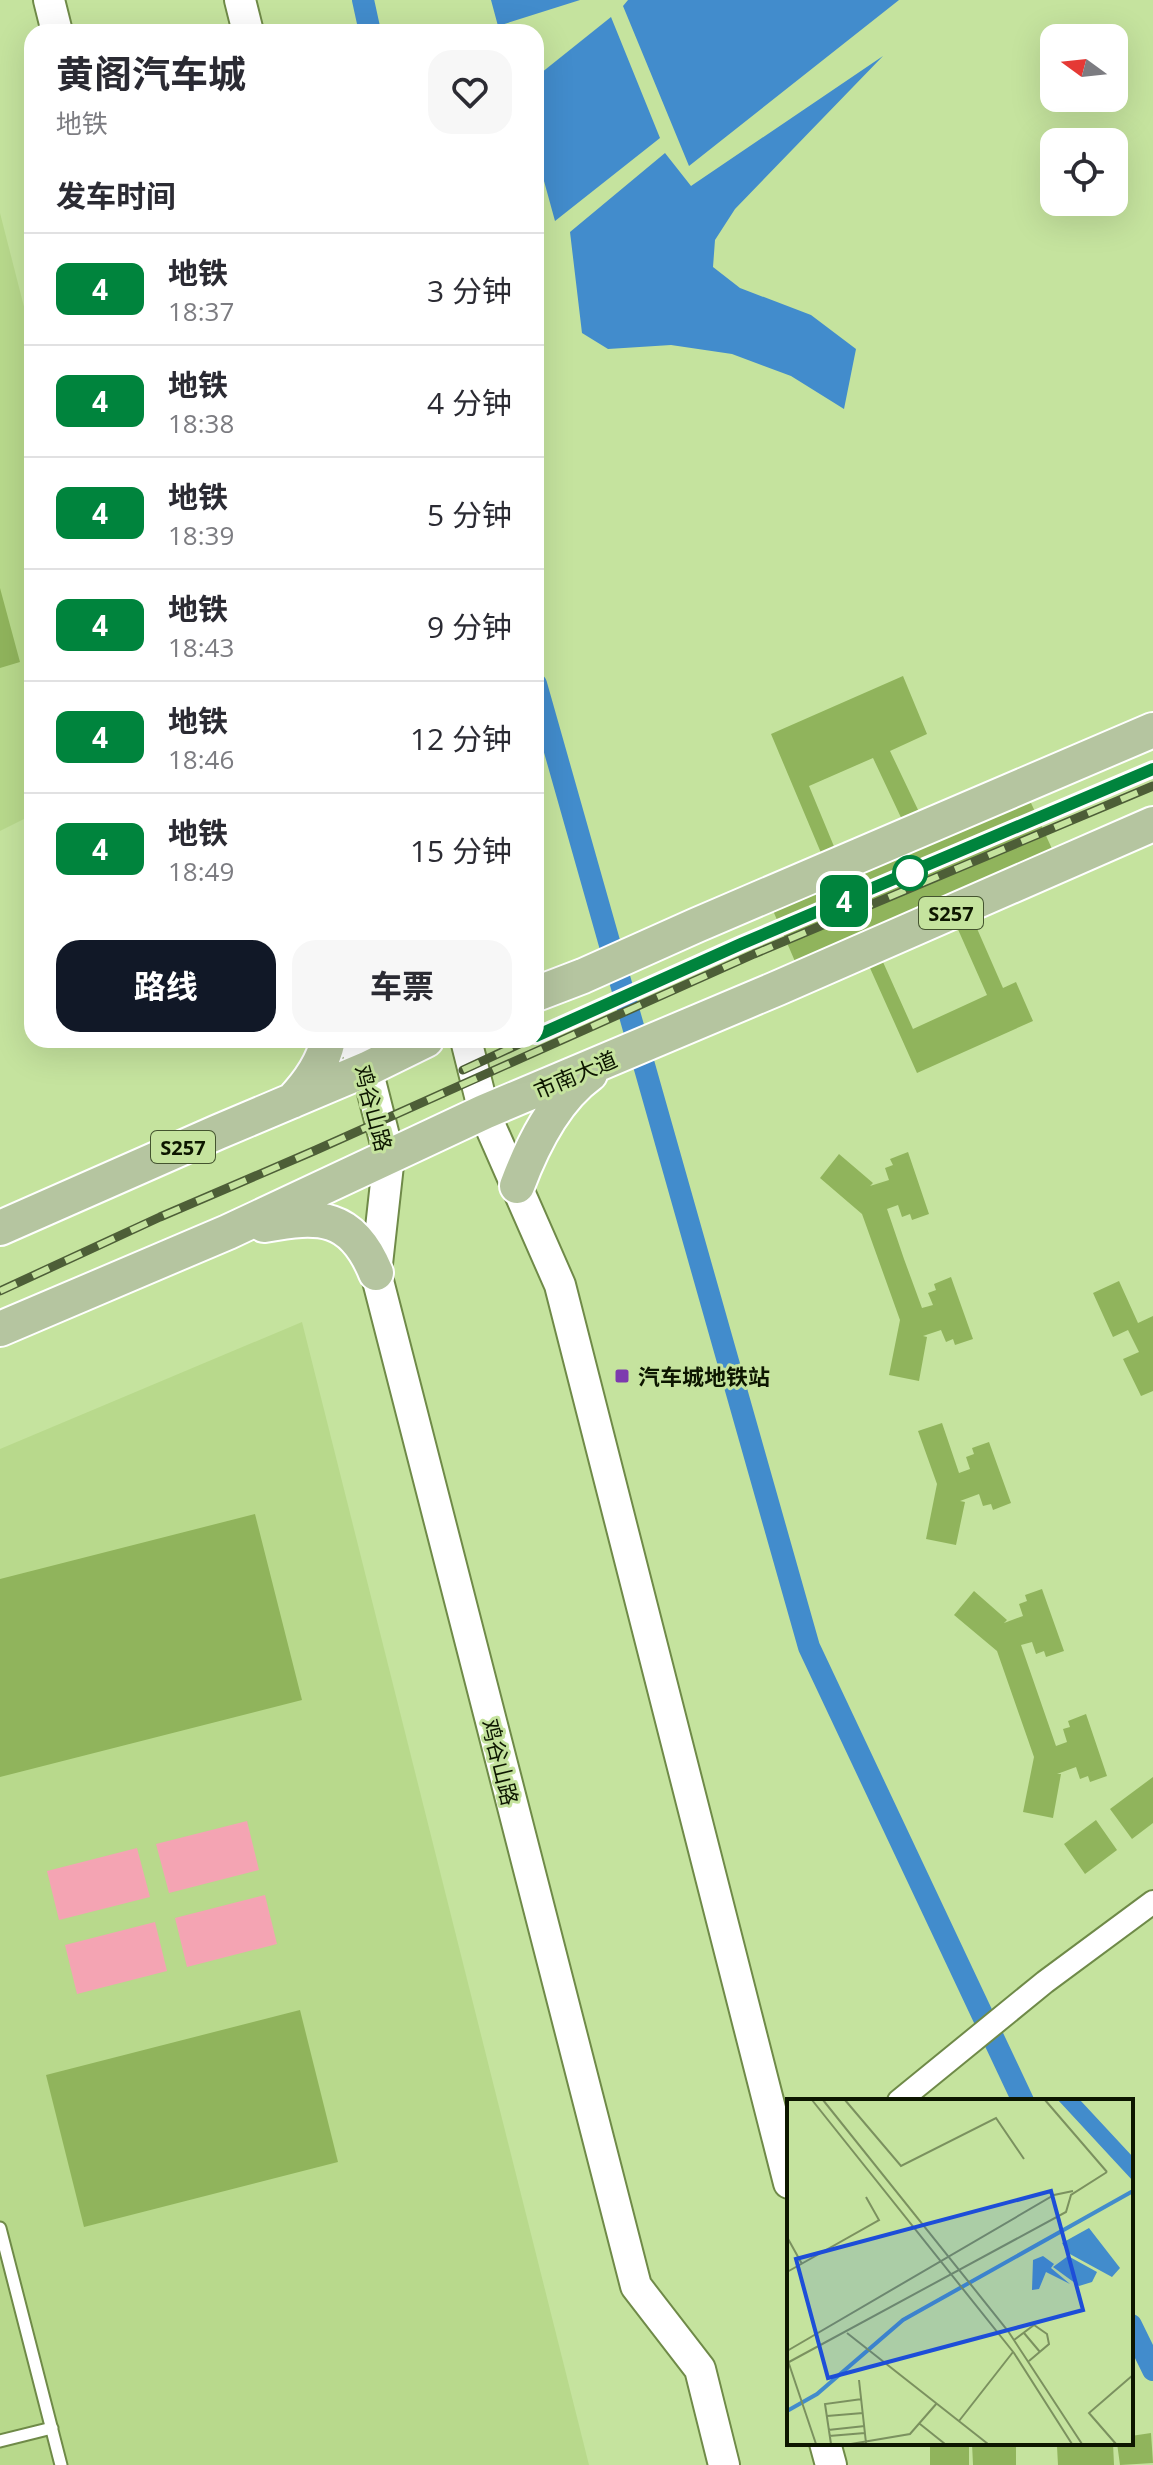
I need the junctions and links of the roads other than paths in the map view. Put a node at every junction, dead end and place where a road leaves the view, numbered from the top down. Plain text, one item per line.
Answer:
1 (49, 0) edge
2 (240, 0) edge
3 (55, 24) edge
4 (246, 24) edge
5 (1153, 730) edge
6 (1153, 824) edge
7 (583, 976) junction
8 (544, 979) edge
9 (544, 991) edge
10 (325, 1048) edge
11 (390, 1048) edge
12 (468, 1048) edge
13 (359, 1055) edge
14 (611, 1058) junction
15 (292, 1101) junction
16 (484, 1112) junction
17 (389, 1156) junction
18 (517, 1186) junction
19 (0, 1228) edge
20 (228, 1232) junction
21 (376, 1273) junction
22 (0, 1329) edge
23 (1153, 1902) edge
24 (901, 2099) edge
25 (787, 2175) edge
26 (0, 2228) edge
27 (52, 2428) junction
28 (0, 2441) edge
29 (826, 2445) edge
30 (61, 2465) edge
31 (724, 2465) edge
32 (831, 2465) edge

1 - 3 main road
2 - 4 main road
5 - 7 main road
6 - 14 main road, 市南大道 / S257
7 - 8 main road
7 - 9 main road
10 - 15 main road
11 - 13 main road, S257
12 - 16 main road
13 - 15 main road, S257
13 - 17 main road, 鸡谷山路
14 - 16 main road, 市南大道 / S257
14 - 18 main road
15 - 19 main road, S257
16 - 17 main road, 市南大道 / S257
16 - 18 main road
17 - 20 main road, 市南大道 / S257
17 - 21 main road, 鸡谷山路
18 - 25 main road
20 - 21 main road
20 - 22 main road, 市南大道 / S257
21 - 31 main road, 鸡谷山路
23 - 24 street
26 - 27 lane
27 - 28 lane
27 - 30 lane
29 - 32 main road

